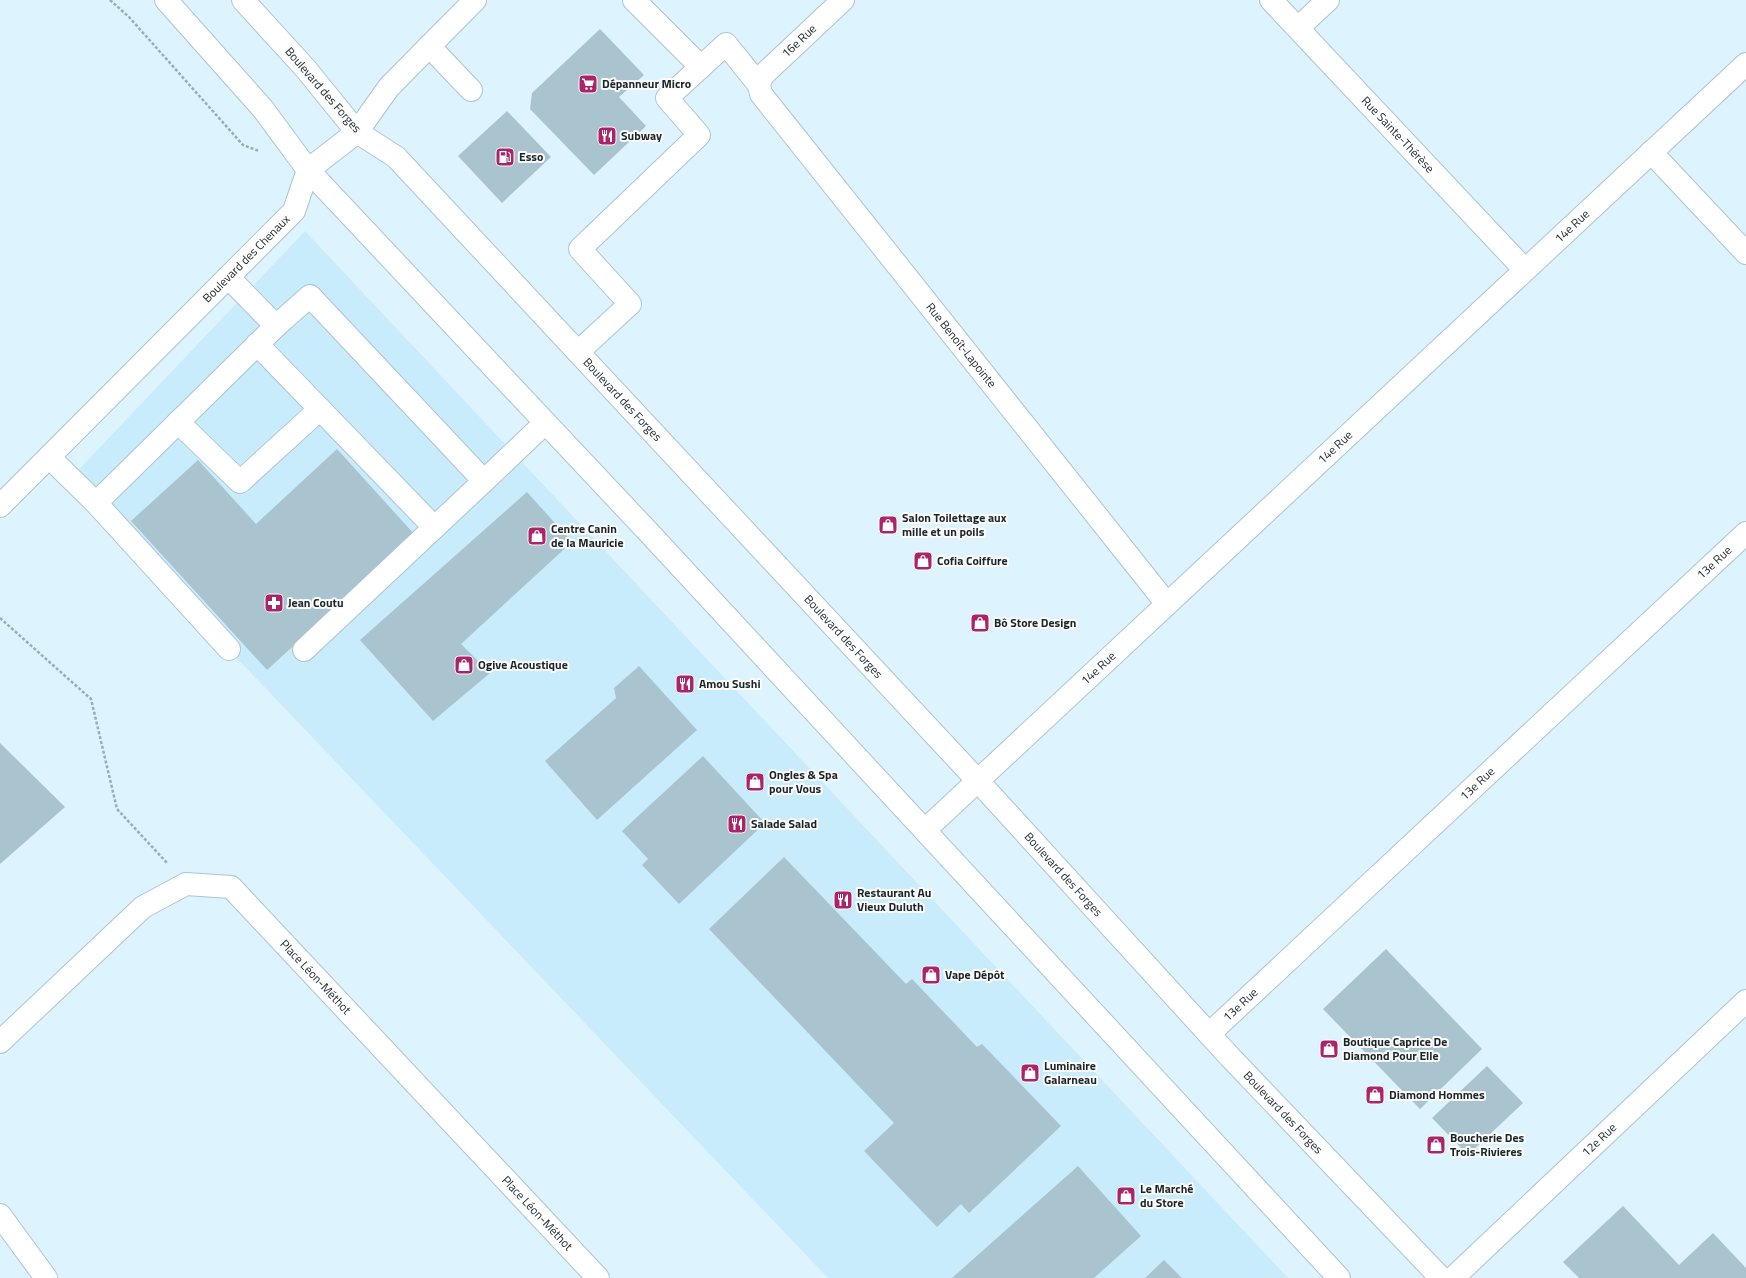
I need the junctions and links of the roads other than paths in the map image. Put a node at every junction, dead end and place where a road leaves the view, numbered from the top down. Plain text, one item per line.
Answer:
1 (166, 0) edge
2 (243, 0) edge
3 (475, 0) edge
4 (634, 0) edge
5 (844, 0) edge
6 (1271, 0) edge
7 (1328, 0) edge
8 (1298, 28) junction
9 (429, 46) junction
10 (1746, 64) edge
11 (701, 67) junction
12 (760, 85) junction
13 (471, 90) dead end
14 (357, 132) junction
15 (1651, 152) junction
16 (308, 170) junction
17 (1746, 253) edge
18 (1525, 270) junction
19 (228, 277) junction
20 (276, 326) junction
21 (257, 344) junction
22 (578, 352) junction
23 (320, 409) junction
24 (178, 422) junction
25 (545, 423) junction
26 (49, 457) junction
27 (484, 481) junction
28 (96, 503) junction
29 (0, 506) edge
30 (434, 527) junction
31 (1746, 533) edge
32 (1167, 604) junction
33 (229, 649) dead end
34 (304, 650) dead end
35 (978, 781) junction
36 (925, 830) junction
37 (1746, 1002) edge
38 (1209, 1034) junction
39 (0, 1042) edge
40 (0, 1215) edge
41 (46, 1278) edge
42 (598, 1278) edge
43 (1339, 1278) edge
44 (1441, 1278) edge
45 (1453, 1278) edge

1 - 16 street
2 - 14 street, Boulevard des Forges
3 - 9 street
4 - 11 street
5 - 12 street, 16e Rue
6 - 8 street, Rue Sainte-Thérèse
7 - 8 street
8 - 18 street, Rue Sainte-Thérèse
9 - 13 street
9 - 14 street
10 - 15 street, 14e Rue
11 - 12 street, Rue Benoît-Lapointe
11 - 22 street
12 - 32 street, Rue Benoît-Lapointe
14 - 16 street
14 - 22 street, Boulevard des Forges
15 - 17 street
15 - 18 street, 14e Rue
16 - 19 street, Boulevard des Chenaux
16 - 25 street
18 - 32 street, 14e Rue
19 - 20 street
19 - 26 street, Boulevard des Chenaux
20 - 21 street
20 - 27 street
21 - 23 street
21 - 24 street
22 - 35 street, Boulevard des Forges
23 - 24 street
23 - 30 street
24 - 28 street
25 - 27 street
25 - 36 street
26 - 28 street
26 - 29 street, Boulevard des Chenaux
27 - 30 street
28 - 33 street
30 - 34 street
31 - 38 street, 13e Rue
32 - 35 street, 14e Rue
35 - 36 street, 14e Rue
35 - 38 street, Boulevard des Forges
36 - 43 street
37 - 45 street, 12e Rue
38 - 44 street, Boulevard des Forges
39 - 42 street, Place Léon-Méthot
40 - 41 street

